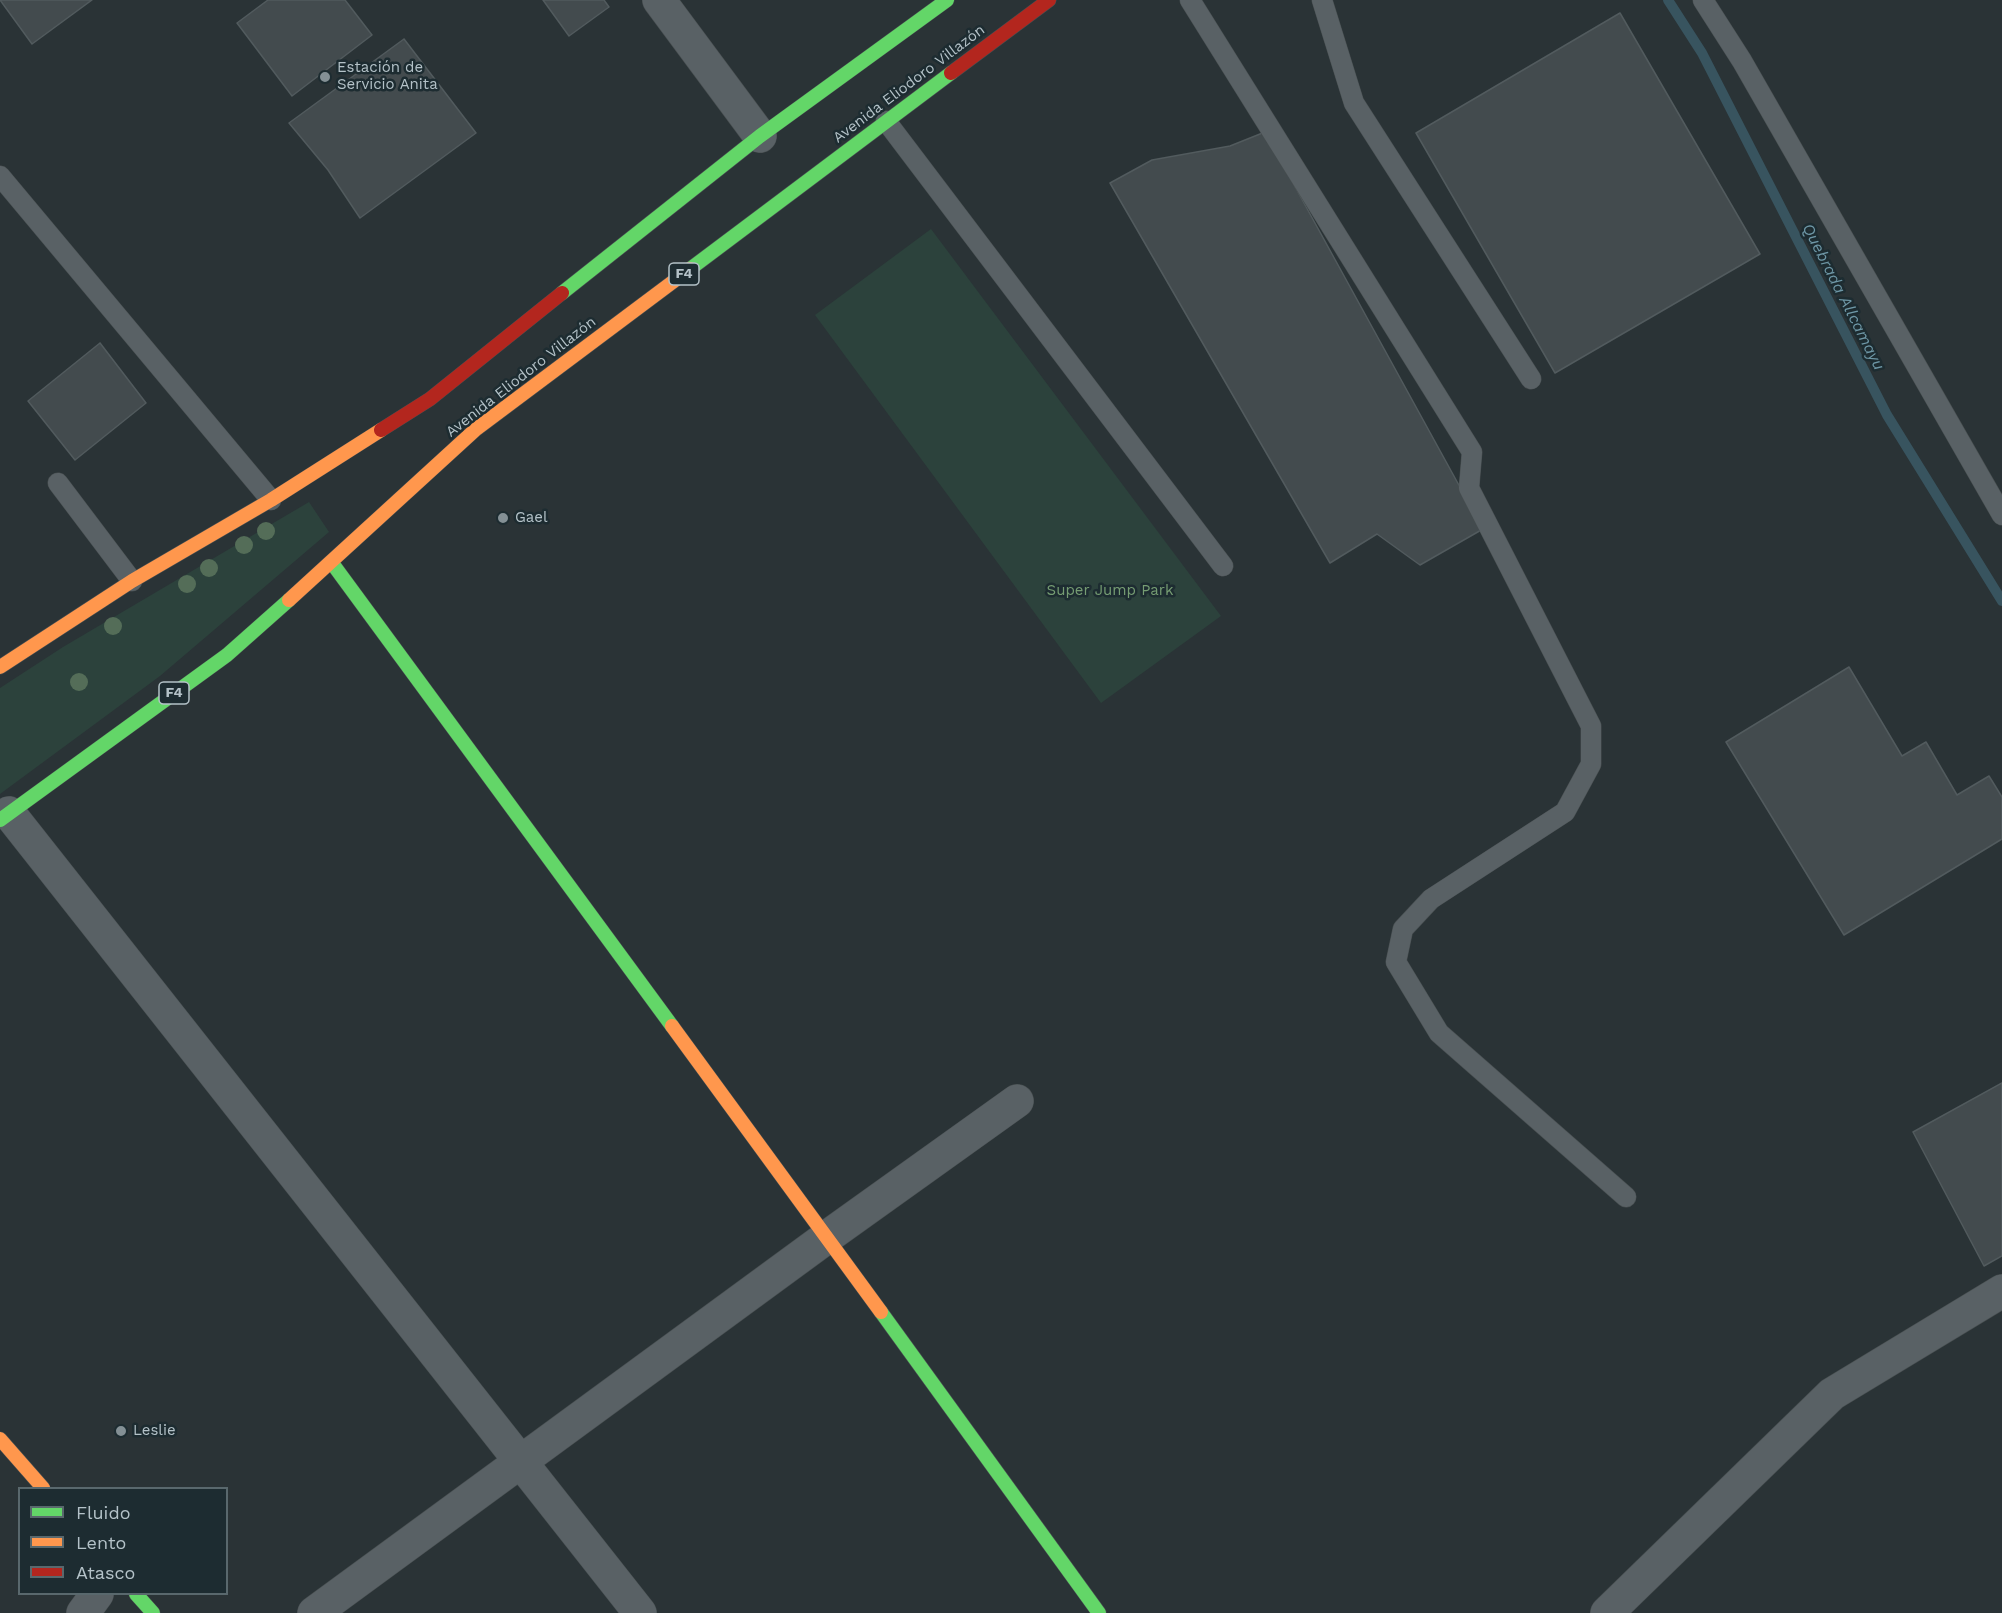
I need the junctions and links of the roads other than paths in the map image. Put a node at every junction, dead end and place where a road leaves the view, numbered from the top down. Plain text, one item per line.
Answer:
1 (659, 0) edge
2 (947, 0) edge
3 (1048, 0) edge
4 (1190, 0) edge
5 (1323, 0) edge
6 (1703, 0) edge
7 (886, 121) junction
8 (760, 136) junction
9 (0, 176) edge
10 (1531, 379) dead end
11 (58, 483) dead end
12 (271, 500) junction
13 (2002, 515) edge
14 (332, 563) junction
15 (1223, 566) dead end
16 (132, 581) junction
17 (0, 667) edge
18 (4, 817) edge
19 (1017, 1101) dead end
20 (1626, 1197) dead end
21 (827, 1237) junction
22 (2002, 1291) edge
23 (0, 1440) edge
24 (520, 1462) junction
25 (42, 1487) edge
26 (96, 1595) edge
27 (138, 1595) edge
28 (83, 1613) edge
29 (153, 1613) edge
30 (314, 1613) edge
31 (640, 1613) edge
32 (1099, 1613) edge
33 (1607, 1613) edge

1 - 8 street
2 - 8 main road
3 - 7 main road, Avenida Eliodoro Villazón / F4
4 - 20 lane
5 - 10 lane
6 - 13 lane
7 - 14 main road, Avenida Eliodoro Villazón / F4
7 - 15 lane
8 - 12 main road
9 - 12 lane
11 - 16 lane
12 - 16 main road
14 - 18 main road, Avenida Eliodoro Villazón / F4
14 - 21 main road
16 - 17 main road
18 - 24 street
19 - 21 street
21 - 24 street
21 - 32 main road
22 - 33 street
23 - 25 main road
24 - 30 street
24 - 31 street
26 - 28 street
27 - 29 main road

